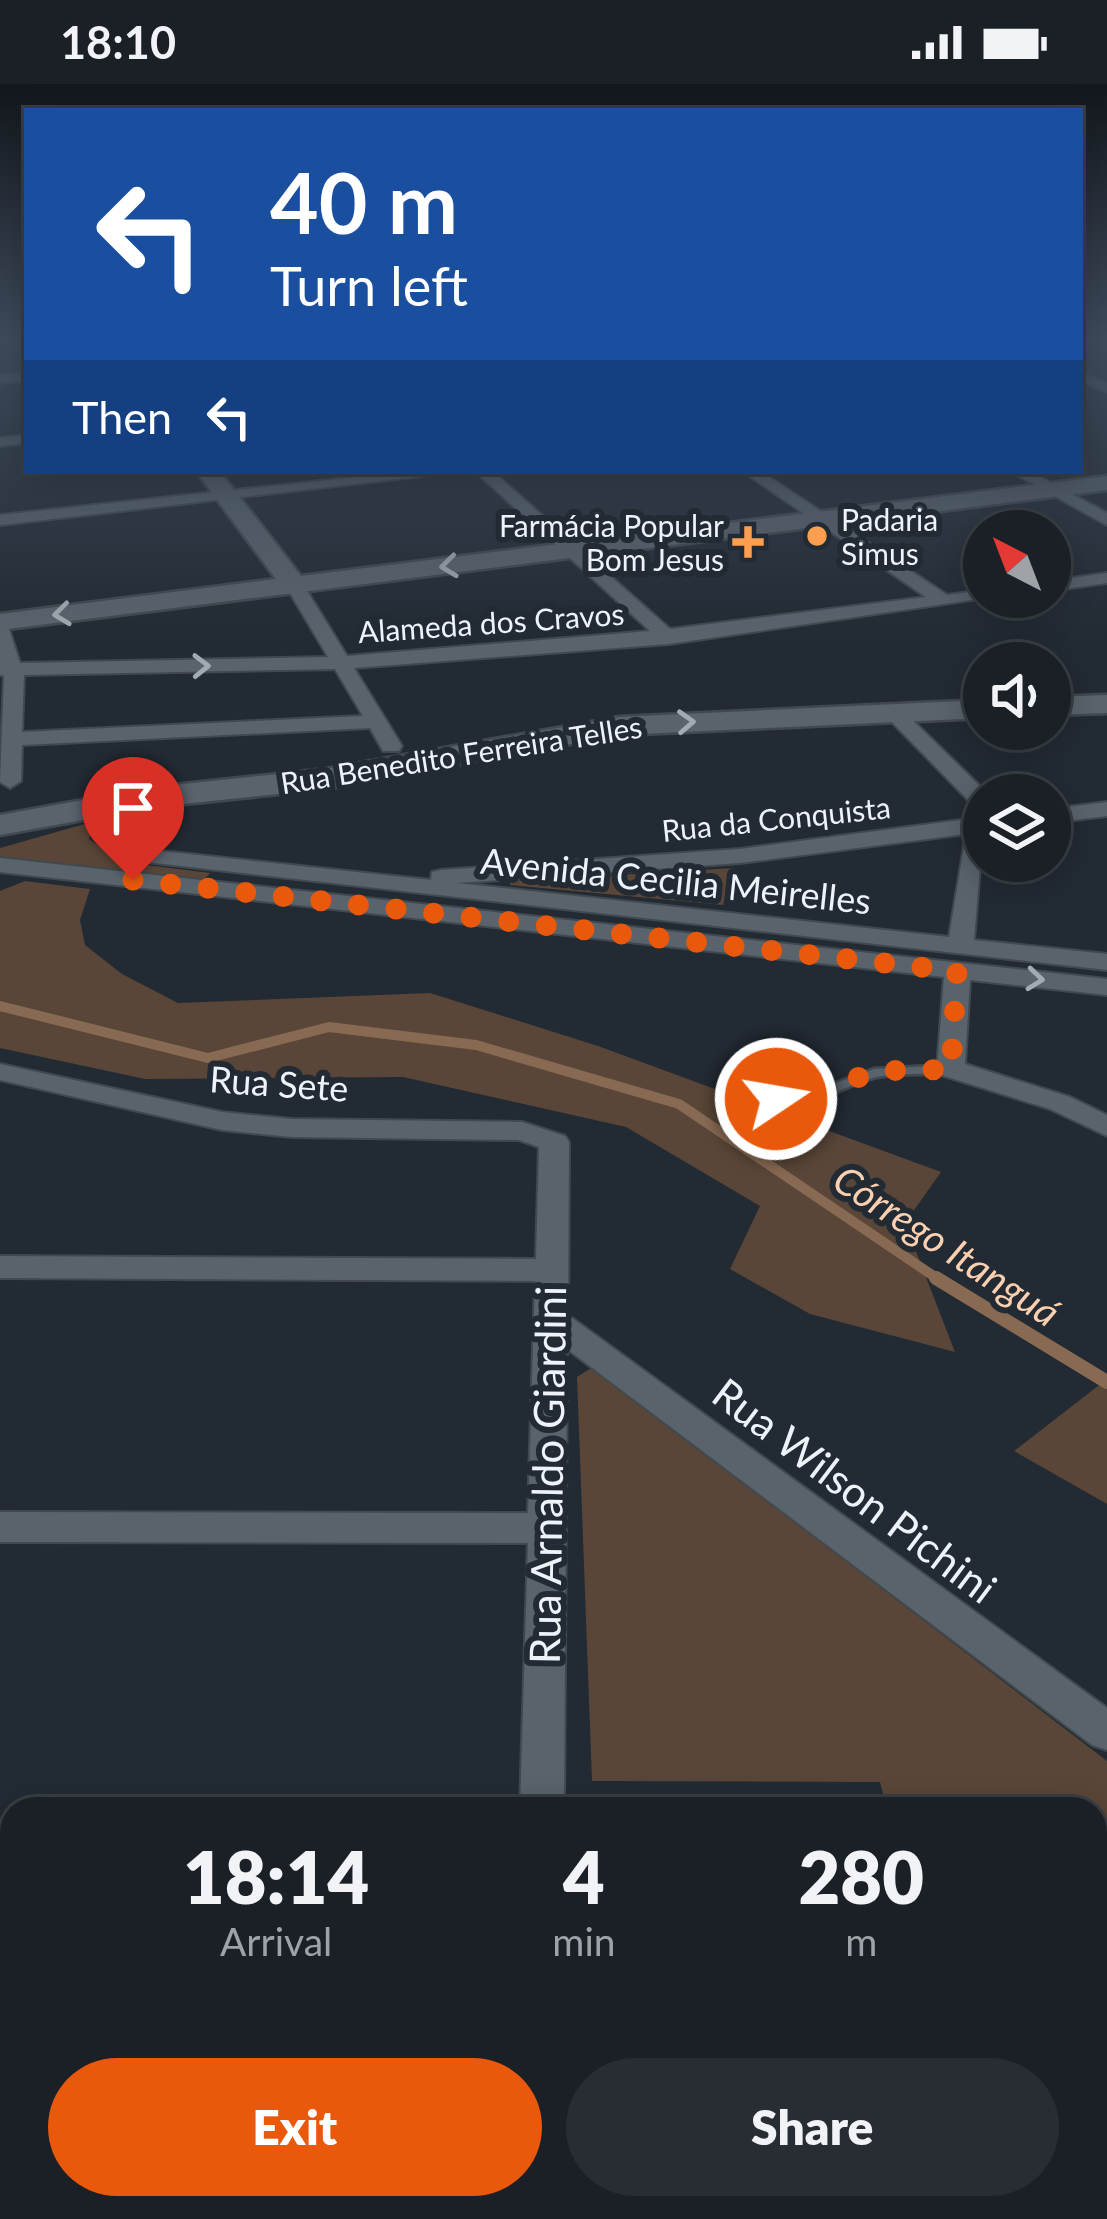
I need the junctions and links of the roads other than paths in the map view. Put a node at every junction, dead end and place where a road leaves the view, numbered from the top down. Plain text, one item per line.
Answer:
1 (209, 474) edge
2 (429, 474) edge
3 (486, 474) edge
4 (754, 474) edge
5 (1024, 474) edge
6 (1107, 482) edge
7 (1051, 489) junction
8 (225, 495) junction
9 (819, 519) junction
10 (0, 520) edge
11 (1107, 520) edge
12 (572, 551) junction
13 (1107, 578) edge
14 (1071, 583) edge
15 (295, 586) junction
16 (963, 598) edge
17 (944, 601) junction
18 (0, 625) edge
19 (669, 638) junction
20 (343, 663) junction
21 (6, 669) edge
22 (1107, 704) edge
23 (1071, 705) edge
24 (963, 710) edge
25 (894, 713) junction
26 (376, 722) junction
27 (13, 739) junction
28 (391, 746) dead end
29 (10, 781) dead end
30 (963, 782) edge
31 (155, 796) junction
32 (1107, 810) edge
33 (1071, 814) edge
34 (0, 825) edge
35 (963, 828) edge
36 (0, 866) edge
37 (229, 880) junction
38 (359, 882) junction
39 (968, 882) edge
40 (959, 958) junction
41 (1107, 962) edge
42 (1107, 987) edge
43 (951, 1069) junction
44 (0, 1072) edge
45 (776, 1099) dead end
46 (1107, 1127) edge
47 (554, 1142) joint
48 (0, 1267) edge
49 (549, 1270) junction
50 (550, 1319) junction
51 (0, 1527) edge
52 (548, 1528) junction
53 (1107, 1732) edge
54 (542, 1797) edge

1 - 8 main road
2 - 8 street
3 - 12 street
4 - 9 street
5 - 7 street
6 - 7 main road
7 - 9 main road
7 - 11 street
8 - 10 street
8 - 15 main road
9 - 12 main road
9 - 17 street
12 -> 15 main road
12 - 19 street
13 - 14 street
15 -> 18 main road
15 - 20 street
16 - 17 street, Alameda dos Cravos
17 - 19 street, Alameda dos Cravos
18 - 21 street
19 - 20 street, Alameda dos Cravos
21 -> 20 street, Alameda dos Cravos
20 - 26 street
21 - 27 street
22 - 23 main road
24 - 25 main road, Rua Benedito Ferreira Telles
25 - 30 street
31 -> 25 main road, Rua Benedito Ferreira Telles
26 - 27 street
26 - 28 street
27 - 29 street
31 - 34 main road, Rua Benedito Ferreira Telles
31 - 37 street, Avenida Cecilia Meirelles
32 - 33 street
35 - 38 street, Rua da Conquista
36 - 37 street
37 - 38 street, Avenida Cecilia Meirelles
37 - 40 street
38 - 40 street, Avenida Cecilia Meirelles
39 - 40 street
40 - 41 street, Avenida Cecilia Meirelles
40 -> 42 street
40 - 43 street
43 - 45 lane
43 - 46 street
44 - 47 street, Rua Sete
47 - 49 street, Rua Arnaldo Giardini
48 - 49 street
49 - 50 street, Rua Arnaldo Giardini
50 - 52 street, Rua Arnaldo Giardini
50 - 53 street, Rua Wilson Pichini
51 - 52 street
52 - 54 street, Rua Arnaldo Giardini

